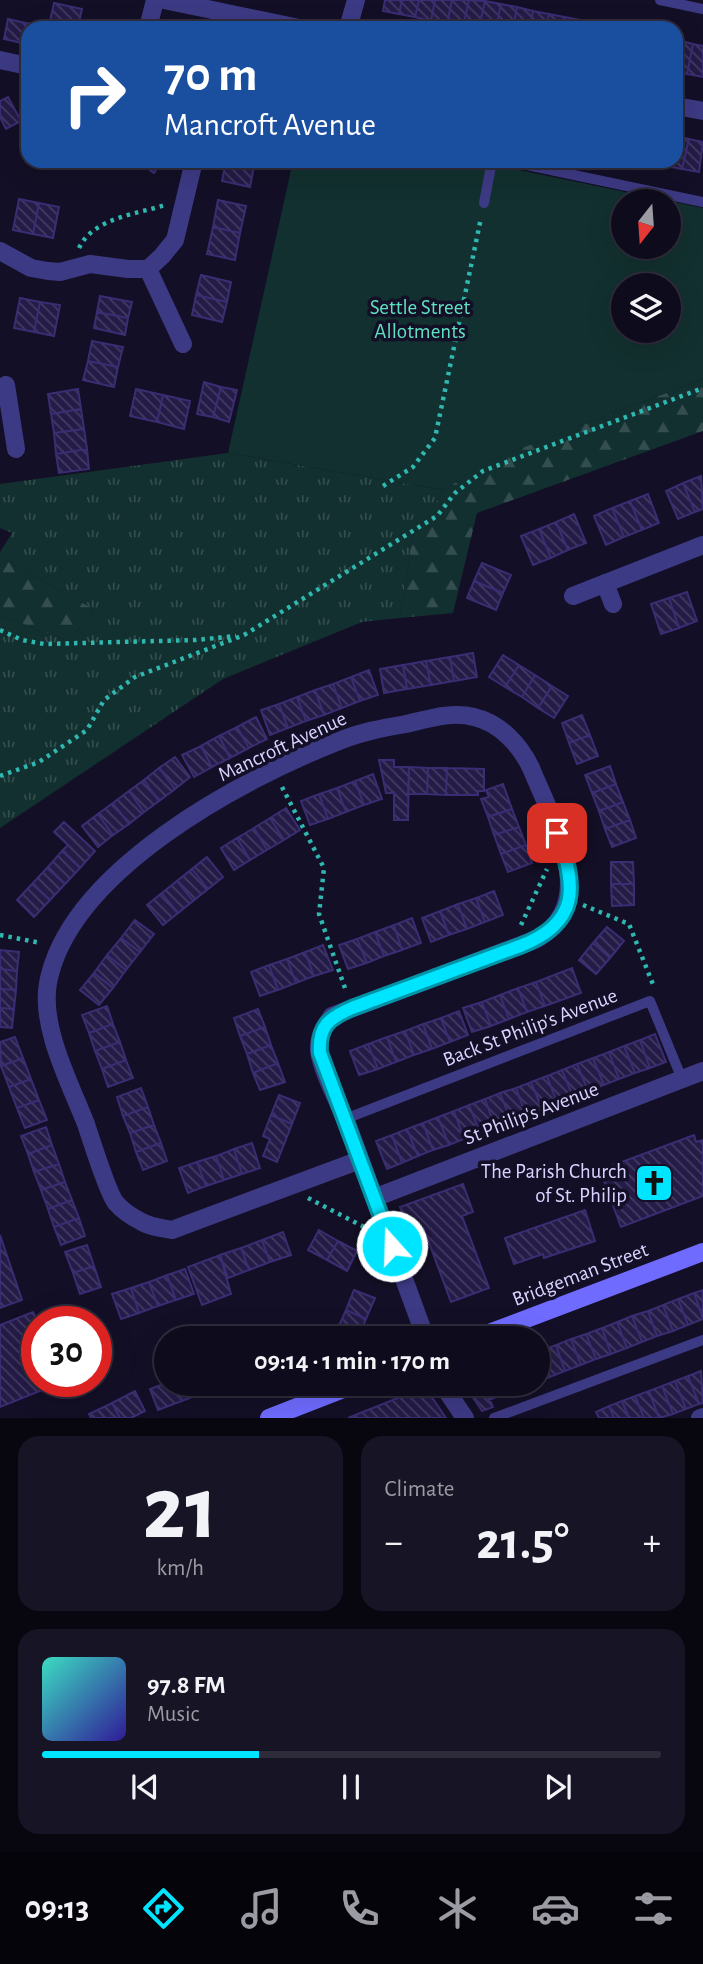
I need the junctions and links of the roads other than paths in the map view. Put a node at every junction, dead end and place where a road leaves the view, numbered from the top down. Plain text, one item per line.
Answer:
1 (155, 0) edge
2 (164, 0) edge
3 (356, 0) edge
4 (660, 0) edge
5 (703, 9) edge
6 (150, 21) edge
7 (265, 21) edge
8 (350, 21) edge
9 (0, 60) edge
10 (21, 64) edge
11 (683, 107) edge
12 (703, 111) edge
13 (193, 168) edge
14 (491, 168) edge
15 (540, 168) edge
16 (703, 202) edge
17 (484, 203) road end
18 (0, 251) edge
19 (148, 269) junction
20 (183, 344) dead end
21 (10, 385) edge
22 (16, 449) dead end
23 (702, 549) edge
24 (605, 583) junction
25 (573, 596) dead end
26 (613, 604) dead end
27 (703, 1071) edge
28 (682, 1079) junction
29 (345, 1119) junction
30 (360, 1160) junction
31 (374, 1198) junction
32 (703, 1252) edge
33 (421, 1326) edge
34 (507, 1326) edge
35 (703, 1340) edge
36 (327, 1396) edge
37 (450, 1396) edge
38 (276, 1417) edge
39 (465, 1418) edge
40 (494, 1418) edge

1 - 6 street
2 - 7 street
3 - 8 street
4 - 5 lane
9 - 10 street
11 - 12 street
13 - 19 street
14 - 17 lane
15 - 16 lane
18 - 19 street
19 - 20 street
21 - 22 street
23 - 24 street
24 - 25 street
24 - 26 street
27 - 28 street, St Philip's Avenue
28 - 29 lane, Back St Philip's Avenue
28 - 31 street, St Philip's Avenue
29 - 30 street
29 - 30 street, Mancroft Avenue
30 - 31 street
31 - 33 street
32 - 34 street, Bridgeman Street
35 - 40 lane
36 - 38 street
37 - 39 street

